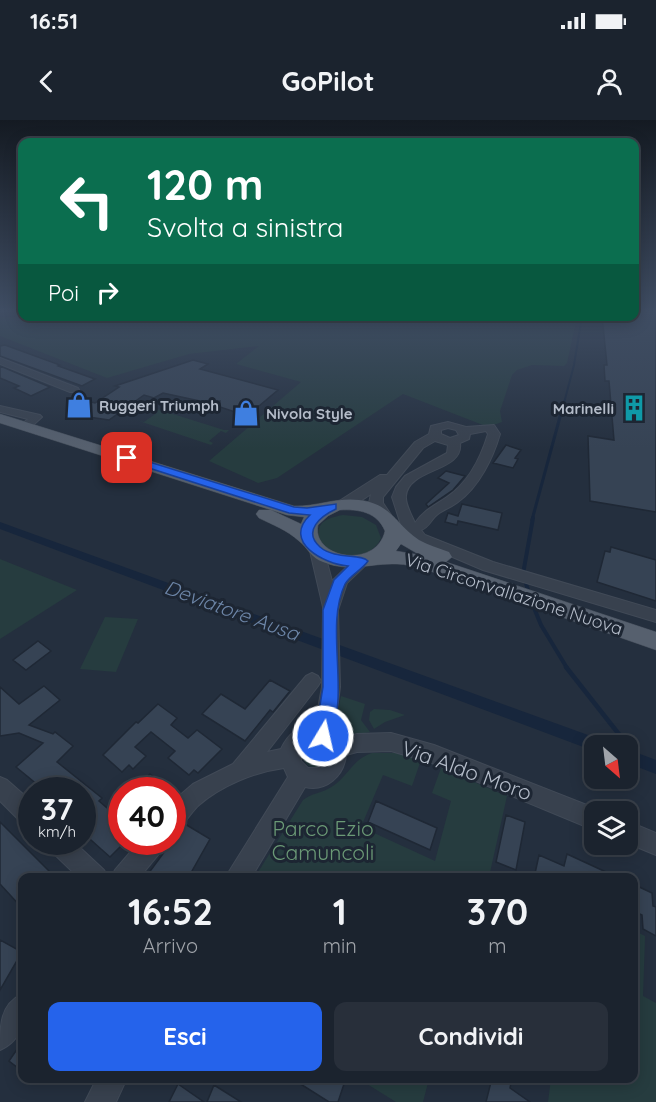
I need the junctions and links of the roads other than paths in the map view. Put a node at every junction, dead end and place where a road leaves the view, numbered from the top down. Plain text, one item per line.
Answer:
1 (0, 361) edge
2 (74, 390) dead end
3 (0, 409) edge
4 (0, 418) edge
5 (0, 425) edge
6 (27, 425) junction
7 (459, 436) junction
8 (396, 471) junction
9 (336, 506) junction
10 (388, 520) junction
11 (420, 526) dead end
12 (313, 545) junction
13 (366, 560) junction
14 (486, 574) junction
15 (564, 599) junction
16 (330, 610) junction
17 (656, 616) edge
18 (656, 627) edge
19 (656, 641) edge
20 (312, 681) dead end
21 (329, 743) junction
22 (296, 766) junction
23 (241, 770) junction
24 (0, 788) edge
25 (18, 804) edge
26 (186, 804) edge
27 (584, 815) edge
28 (638, 837) edge
29 (656, 844) edge
30 (72, 855) edge
31 (143, 855) edge
32 (91, 873) edge
33 (127, 873) edge
34 (240, 873) edge
35 (18, 1012) edge
36 (0, 1036) edge
37 (110, 1083) edge
38 (100, 1102) edge

1 - 2 street
3 - 6 street
4 - 6 main road
5 - 12 main road
6 - 9 main road
7 - 8 street
7 - 11 street
7 - 14 street
8 - 9 street
8 - 10 street
9 - 10 main road
9 - 12 main road
10 - 13 main road
10 - 14 main road, Via Circonvallazione Nuova
12 - 13 main road
12 - 16 street
13 - 14 main road, Via Circonvallazione Nuova
13 - 16 street
14 - 15 main road, Via Circonvallazione Nuova
15 - 17 street
15 - 18 main road, Via Circonvallazione Nuova
15 - 19 main road, Via Circonvallazione Nuova
16 - 21 street
20 - 23 street
21 - 22 street
21 - 22 street
21 - 27 street, Via Aldo Moro
22 - 23 street
22 - 34 street
23 - 26 street
24 - 25 street
28 - 29 street
30 - 32 street
31 - 33 street
35 - 36 street
37 - 38 street

